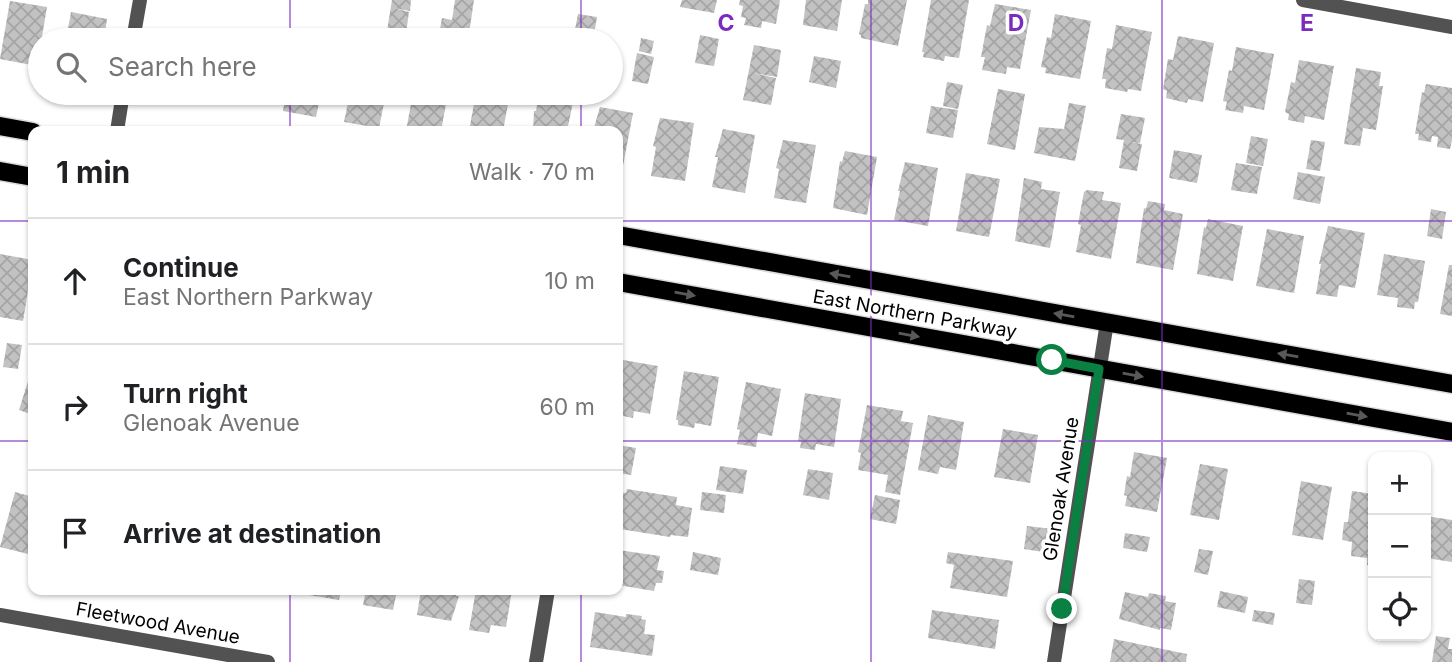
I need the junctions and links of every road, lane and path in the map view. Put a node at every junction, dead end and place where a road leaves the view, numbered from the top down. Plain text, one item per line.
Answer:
1 (140, 0) edge
2 (1303, 0) edge
3 (1452, 27) edge
4 (135, 28) edge
5 (121, 105) edge
6 (0, 126) edge
7 (118, 126) edge
8 (28, 131) edge
9 (0, 172) edge
10 (28, 176) edge
11 (623, 237) edge
12 (623, 283) edge
13 (1107, 323) junction
14 (1099, 369) junction
15 (1452, 384) edge
16 (1452, 432) edge
17 (547, 595) edge
18 (0, 615) edge
19 (268, 662) edge
20 (536, 662) edge
21 (1054, 662) edge

1 - 4 street
2 - 3 street
5 - 7 street
6 - 8 main road
9 - 10 main road
13 -> 11 main road, East Northern Parkway
12 -> 14 main road, East Northern Parkway
13 - 14 street, Glenoak Avenue
15 -> 13 main road, East Northern Parkway
14 -> 16 main road, East Northern Parkway
14 - 21 street, Glenoak Avenue
17 - 20 street
18 - 19 street, Fleetwood Avenue

